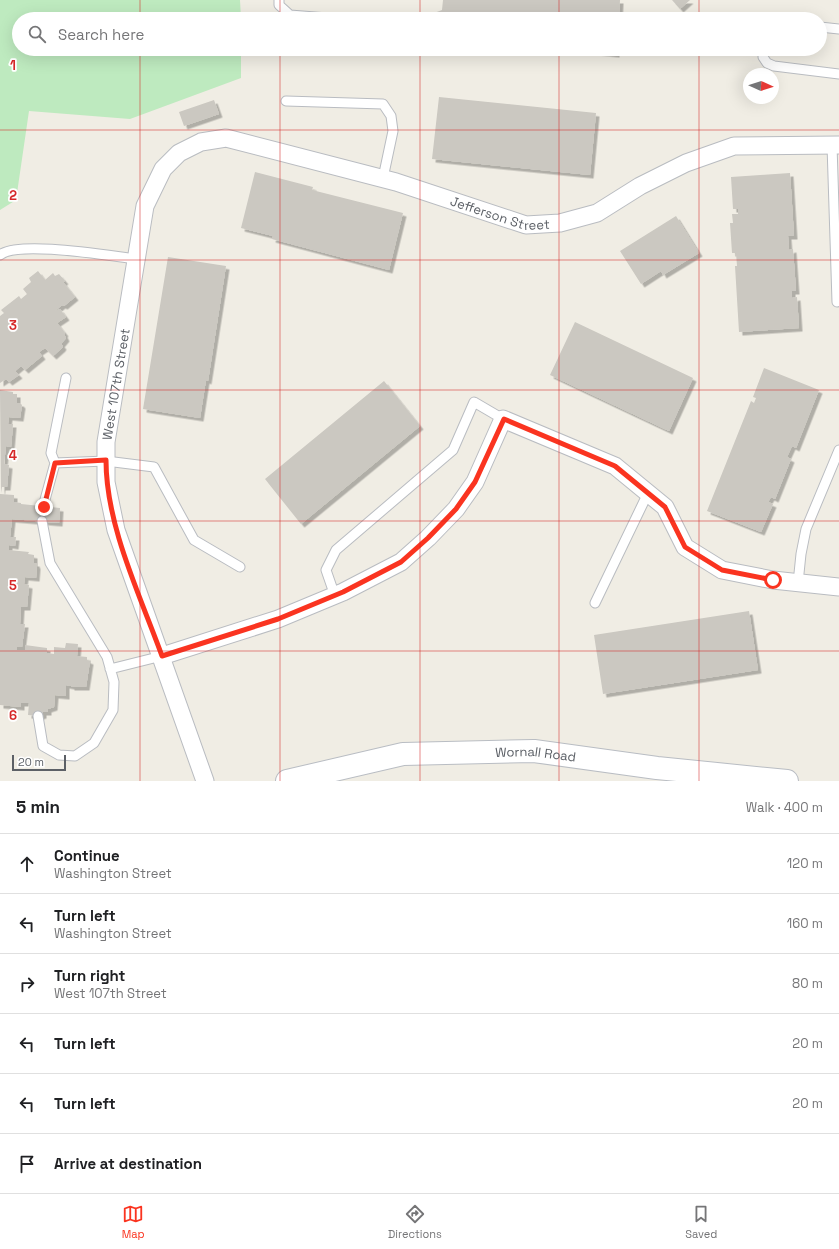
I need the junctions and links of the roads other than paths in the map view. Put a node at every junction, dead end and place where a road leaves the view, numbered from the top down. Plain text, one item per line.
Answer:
1 (280, 0) edge
2 (287, 12) edge
3 (827, 28) edge
4 (839, 29) edge
5 (764, 56) edge
6 (839, 74) edge
7 (286, 101) dead end
8 (836, 145) edge
9 (163, 169) joint
10 (383, 178) junction
11 (0, 255) edge
12 (136, 259) junction
13 (837, 302) dead end
14 (66, 378) dead end
15 (504, 419) junction
16 (839, 450) edge
17 (106, 460) junction
18 (55, 463) junction
19 (648, 493) junction
20 (44, 507) dead end
21 (42, 521) dead end
22 (240, 567) dead end
23 (798, 583) junction
24 (839, 587) edge
25 (335, 596) junction
26 (595, 603) dead end
27 (162, 656) junction
28 (110, 669) junction
29 (38, 716) dead end
30 (657, 774) edge
31 (205, 781) edge
32 (286, 781) edge
33 (787, 781) edge

1 - 2 lane
3 - 4 lane
5 - 6 lane
7 - 10 lane
8 - 10 street, Jefferson Street
8 - 13 lane
9 - 10 street, Jefferson Street
9 - 12 street, West 107th Street
11 - 12 lane
12 - 17 street, West 107th Street
14 - 18 lane
15 - 19 street
15 - 25 street
15 - 25 lane
16 - 23 lane
17 - 18 lane
17 - 22 lane
17 - 27 street, West 107th Street
18 - 20 lane
19 - 23 street
19 - 26 lane
21 - 28 lane
23 - 24 street
25 - 27 street
27 - 28 lane
27 - 31 street, West 107th Street
28 - 29 lane
30 - 32 main road, Wornall Road
30 - 33 main road, Wornall Road

